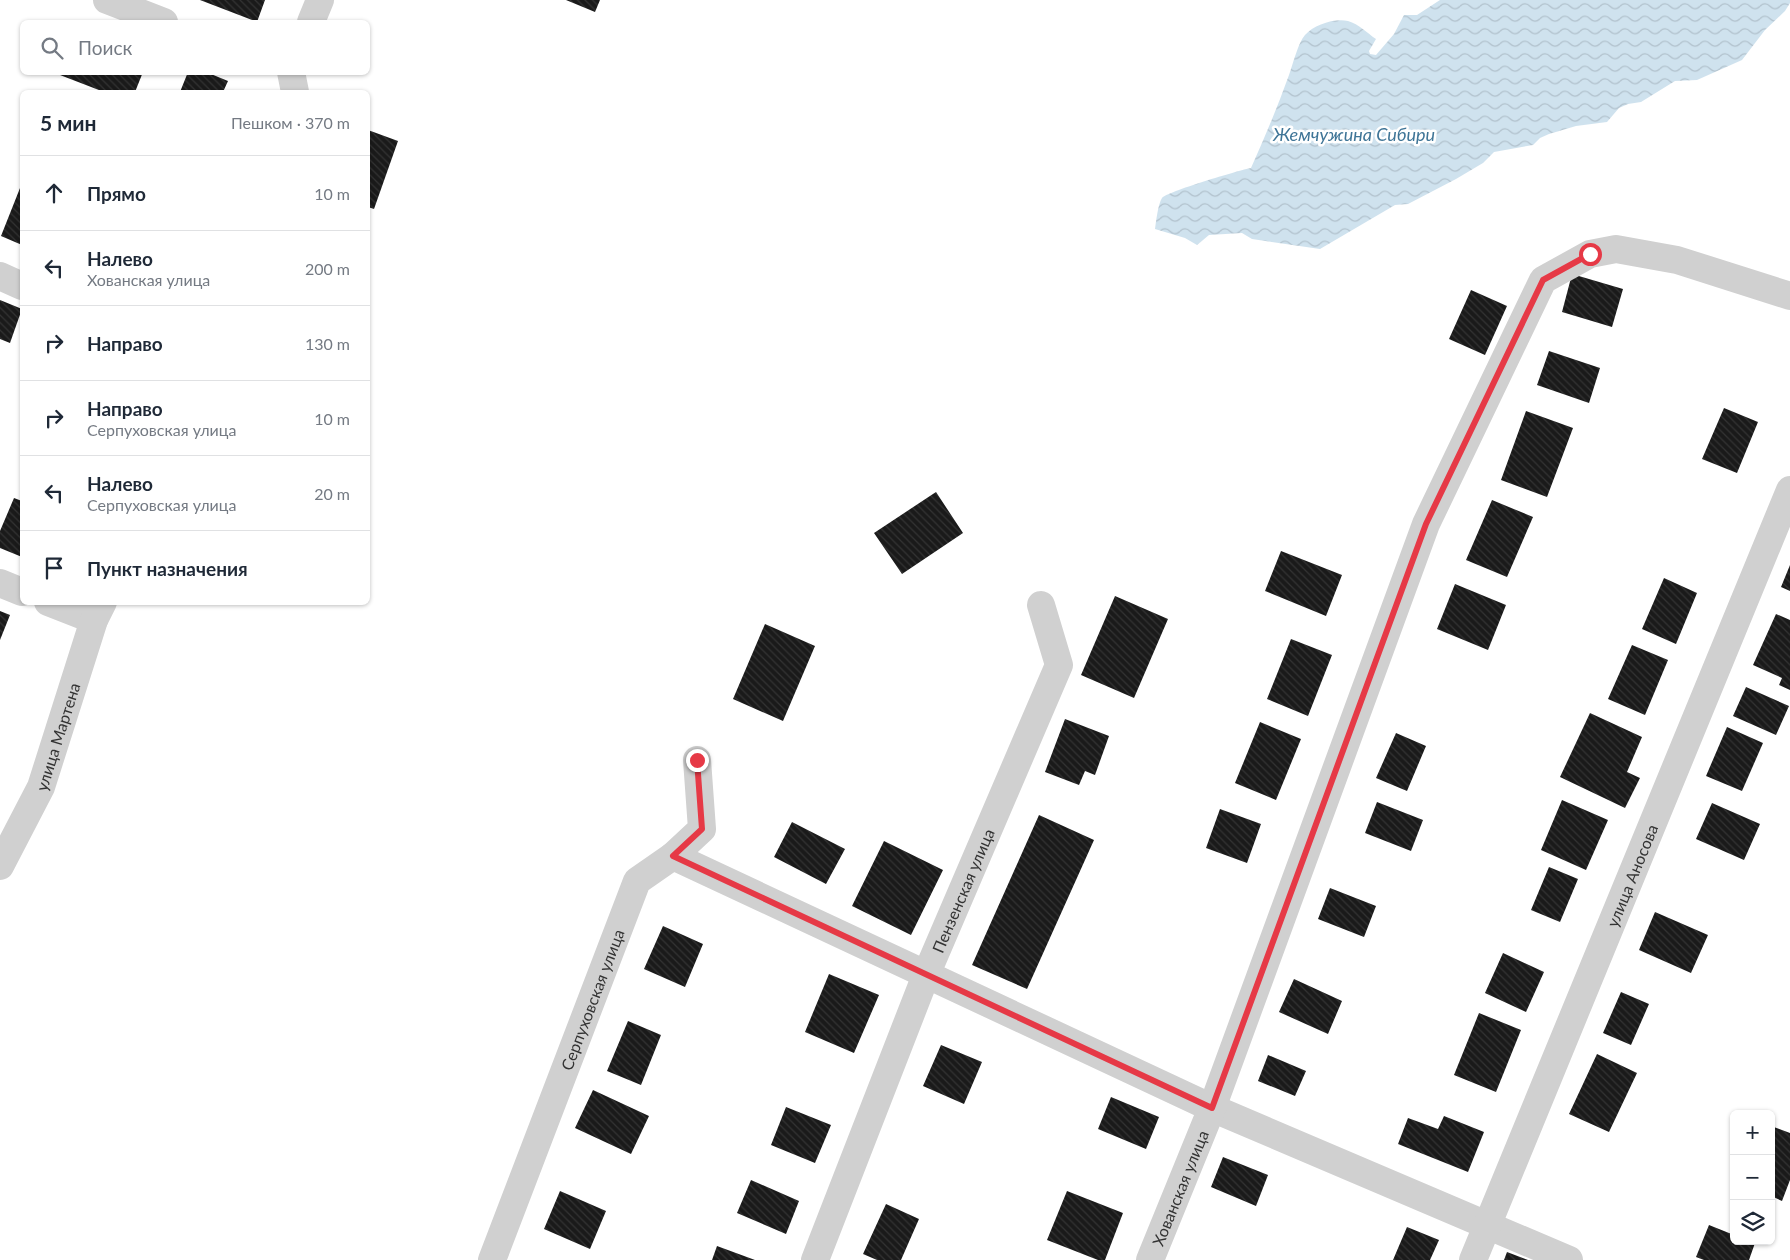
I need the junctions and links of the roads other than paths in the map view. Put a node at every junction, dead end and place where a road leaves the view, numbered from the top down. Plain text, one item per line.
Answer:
1 (107, 0) edge
2 (320, 0) edge
3 (159, 20) edge
4 (312, 20) edge
5 (291, 75) edge
6 (295, 90) edge
7 (0, 276) edge
8 (20, 285) edge
9 (1790, 296) edge
10 (1790, 490) edge
11 (0, 584) edge
12 (20, 591) edge
13 (65, 605) edge
14 (1041, 605) dead end
15 (99, 611) edge
16 (697, 760) dead end
17 (673, 856) junction
18 (0, 866) edge
19 (926, 975) junction
20 (1212, 1108) junction
21 (1487, 1226) junction
22 (492, 1260) edge
23 (815, 1260) edge
24 (1150, 1260) edge
25 (1474, 1260) edge
26 (1569, 1260) edge

1 - 3 street
2 - 4 street
5 - 6 street
7 - 8 street
9 - 20 street, Хованская улица
10 - 21 street, улица Аносова
11 - 12 street
13 - 15 street
14 - 19 street, Пензенская улица
15 - 18 street, улица Мартена
16 - 17 street, Серпуховская улица
17 - 19 street
17 - 22 street, Серпуховская улица
19 - 20 street
19 - 23 street, Пензенская улица
20 - 21 street
20 - 24 street, Хованская улица
21 - 25 street, улица Аносова
21 - 26 street

